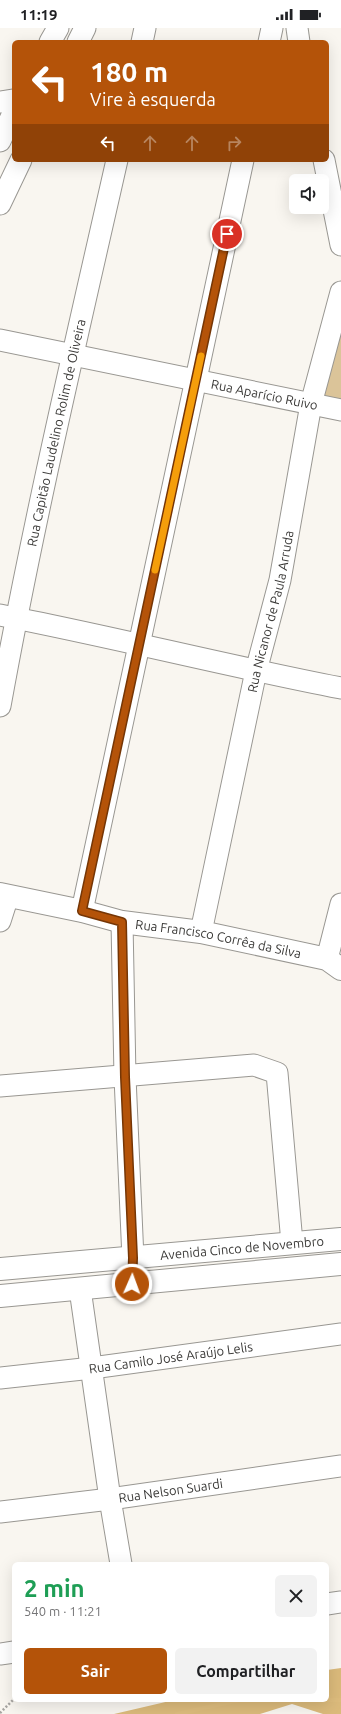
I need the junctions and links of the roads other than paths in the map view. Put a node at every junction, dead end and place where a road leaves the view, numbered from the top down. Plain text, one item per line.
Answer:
1 (58, 28) edge
2 (85, 28) edge
3 (145, 28) edge
4 (272, 28) edge
5 (296, 28) edge
6 (51, 40) edge
7 (79, 40) edge
8 (142, 40) edge
9 (269, 40) edge
10 (299, 40) edge
11 (12, 100) edge
12 (0, 102) edge
13 (12, 115) edge
14 (0, 141) edge
15 (20, 162) edge
16 (117, 162) edge
17 (243, 162) edge
18 (324, 162) edge
19 (0, 204) edge
20 (341, 245) edge
21 (341, 292) edge
22 (0, 340) edge
23 (72, 355) junction
24 (196, 380) junction
25 (311, 404) junction
26 (341, 410) edge
27 (8, 617) edge
28 (139, 644) junction
29 (256, 671) junction
30 (341, 688) edge
31 (0, 706) edge
32 (4, 895) edge
33 (341, 904) edge
34 (82, 911) junction
35 (0, 921) edge
36 (122, 922) junction
37 (201, 932) junction
38 (334, 964) edge
39 (125, 1077) junction
40 (0, 1086) edge
41 (341, 1239) edge
42 (292, 1243) junction
43 (133, 1258) junction
44 (341, 1264) edge
45 (0, 1269) edge
46 (132, 1284) junction
47 (80, 1289) junction
48 (0, 1296) edge
49 (341, 1334) edge
50 (92, 1368) junction
51 (0, 1378) edge
52 (341, 1466) edge
53 (110, 1499) junction
54 (0, 1512) edge
55 (121, 1562) edge
56 (341, 1602) edge
57 (329, 1604) edge
58 (12, 1652) edge
59 (0, 1654) edge

1 - 6 street
2 - 7 street
3 - 8 street
4 - 9 street
5 - 10 street
11 - 12 street
13 - 14 street
15 - 19 street
16 - 23 street, Rua Capitão Laudelino Rolim de Oliveira
17 - 24 street
18 - 20 street
21 - 25 street, Rua Nicanor de Paula Arruda
22 - 23 street, Rua Aparício Ruivo
23 - 24 street, Rua Aparício Ruivo
23 - 27 street, Rua Capitão Laudelino Rolim de Oliveira
24 - 25 street, Rua Aparício Ruivo
24 - 28 street
25 - 26 street, Rua Aparício Ruivo
25 - 29 street, Rua Nicanor de Paula Arruda
27 - 28 street
27 - 31 street, Rua Capitão Laudelino Rolim de Oliveira
28 - 29 street
28 - 34 street
29 - 30 street
29 - 37 street, Rua Nicanor de Paula Arruda
32 - 34 main road, Rua Francisco Corrêa da Silva
32 - 35 street
33 - 38 street
34 - 36 main road, Rua Francisco Corrêa da Silva
36 - 37 main road, Rua Francisco Corrêa da Silva
36 - 39 street
37 - 38 main road, Rua Francisco Corrêa da Silva
39 - 40 street
39 - 42 street
39 - 43 street
41 - 42 main road, Avenida Cinco de Novembro
42 - 43 main road, Avenida Cinco de Novembro
43 - 45 main road, Avenida Cinco de Novembro
43 - 46 street
44 - 46 main road, Avenida Cinco de Novembro
46 - 47 main road, Avenida Cinco de Novembro
47 - 48 main road, Avenida Cinco de Novembro
47 - 50 street
49 - 50 street, Rua Camilo José Araújo Lelis
50 - 51 street, Rua Camilo José Araújo Lelis
50 - 53 street
52 - 53 street, Rua Nelson Suardi
53 - 54 street, Rua Nelson Suardi
53 - 55 street
56 - 57 street
58 - 59 street

